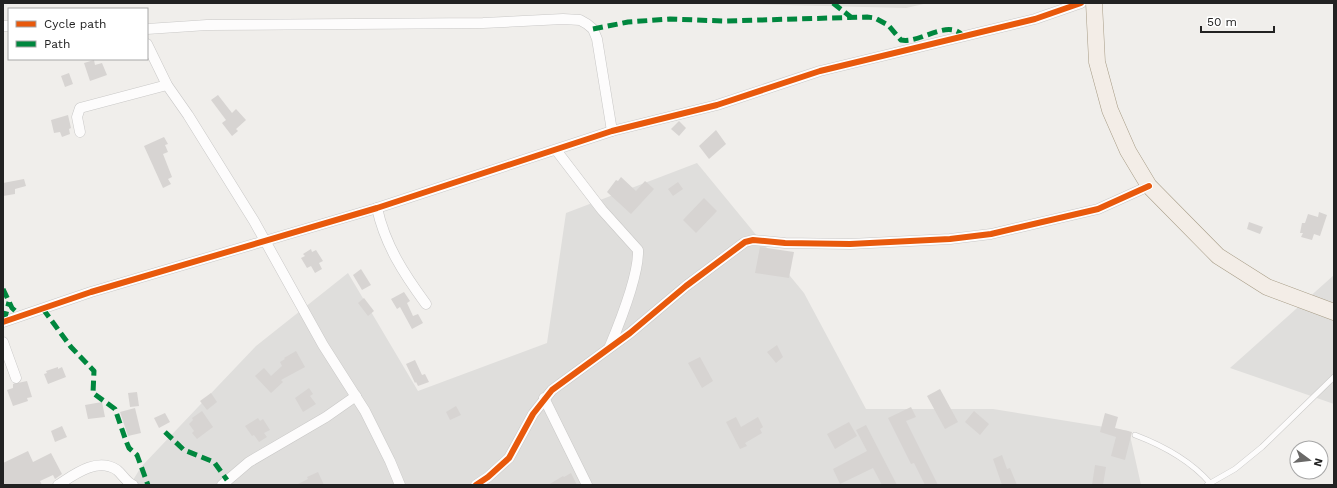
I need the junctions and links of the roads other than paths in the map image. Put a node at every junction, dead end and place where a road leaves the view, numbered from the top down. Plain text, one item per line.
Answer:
1 (1093, 4) edge
2 (148, 29) edge
3 (148, 46) edge
4 (167, 85) junction
5 (612, 131) junction
6 (80, 132) dead end
7 (556, 150) junction
8 (1149, 186) junction
9 (377, 208) junction
10 (265, 241) junction
11 (426, 304) dead end
12 (1334, 312) edge
13 (3, 322) edge
14 (3, 342) edge
15 (609, 347) junction
16 (1334, 377) edge
17 (16, 378) dead end
18 (356, 396) junction
19 (544, 398) junction
20 (1135, 435) dead end
21 (1209, 484) edge
22 (58, 485) edge
23 (133, 485) edge
24 (222, 485) edge
25 (400, 485) edge
26 (476, 485) edge
27 (587, 485) edge

1 - 5 street
1 - 8 main road
2 - 5 street
3 - 4 street
4 - 6 street
4 - 10 street
5 - 7 street
7 - 9 street
7 - 15 street
8 - 12 main road
8 - 15 street
9 - 10 street
9 - 11 street
10 - 13 street
10 - 18 street
14 - 17 street
15 - 19 street
16 - 21 lane
18 - 24 street
18 - 25 street
19 - 26 street
19 - 27 street
20 - 21 lane
22 - 23 street

